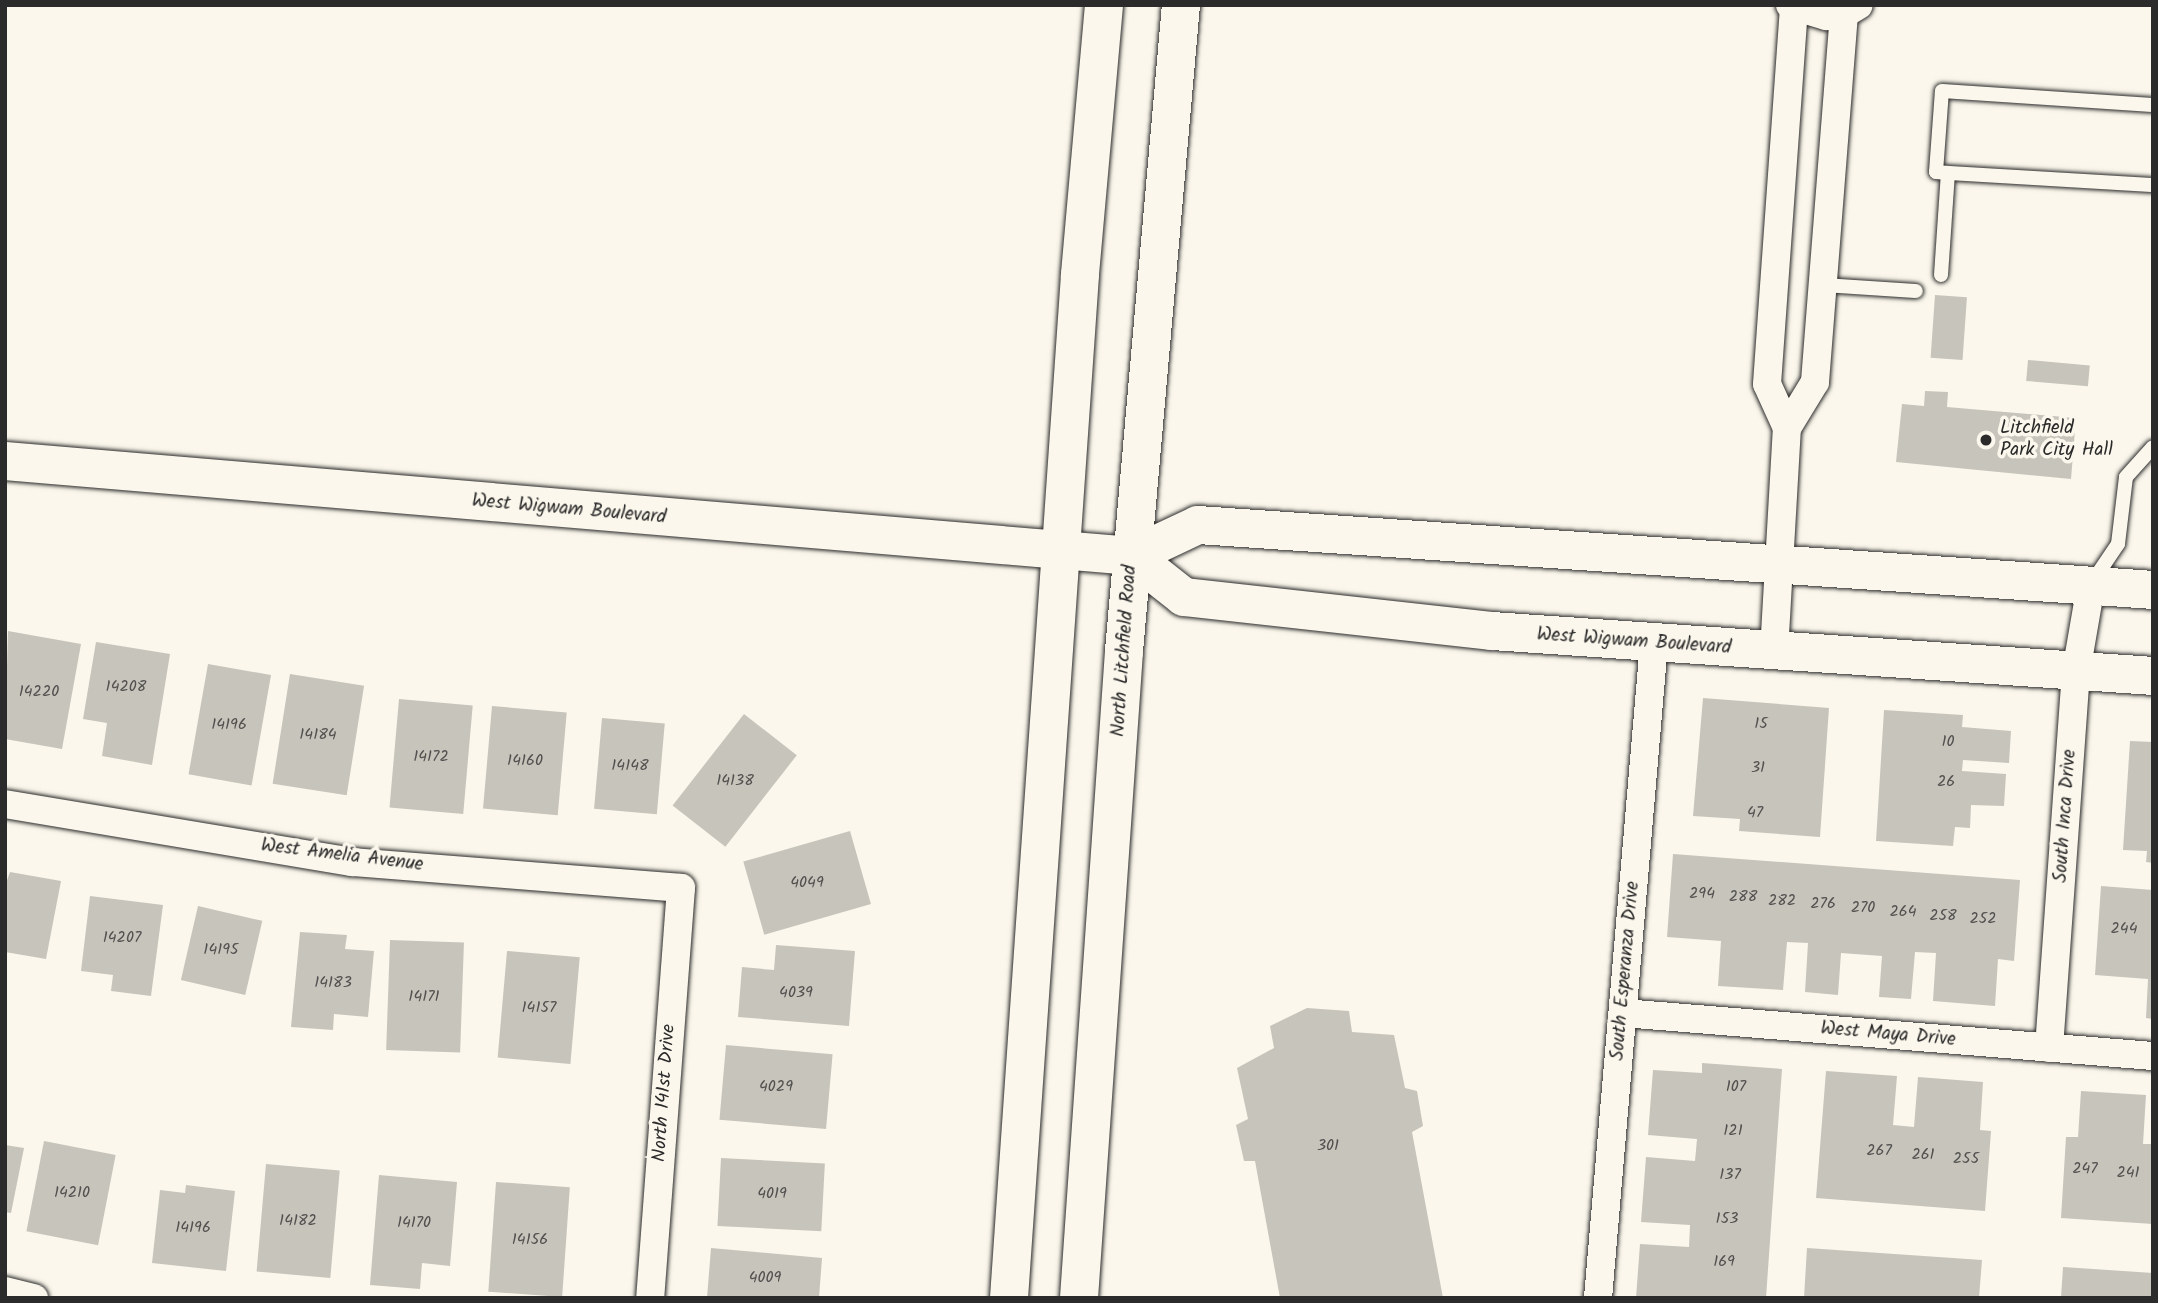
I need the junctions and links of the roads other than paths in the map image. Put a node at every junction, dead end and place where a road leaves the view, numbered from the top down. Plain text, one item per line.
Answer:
1 (1104, 5) edge
2 (1181, 5) edge
3 (1792, 7) edge
4 (1852, 10) edge
5 (2153, 105) edge
6 (1948, 173) junction
7 (2153, 185) edge
8 (1941, 275) dead end
9 (1823, 285) junction
10 (1916, 291) dead end
11 (1787, 428) junction
12 (2153, 447) edge
13 (5, 460) edge
14 (1059, 551) junction
15 (1132, 556) junction
16 (1780, 563) junction
17 (2091, 585) junction
18 (2153, 590) edge
19 (1654, 644) junction
20 (1774, 652) junction
21 (2076, 672) junction
22 (2153, 676) edge
23 (5, 804) edge
24 (681, 888) joint
25 (1623, 1013) junction
26 (2049, 1048) junction
27 (2153, 1056) edge
28 (5, 1291) edge
29 (34, 1298) edge
30 (650, 1298) edge
31 (1009, 1298) edge
32 (1079, 1298) edge
33 (1598, 1298) edge

1 - 14 street
2 - 15 street, North Litchfield Road
3 - 4 street
3 - 11 street
4 - 9 street
5 - 6 lane
6 - 7 lane
6 - 8 lane
9 - 10 lane
9 - 11 street
11 - 16 street
12 - 17 lane
13 - 14 street, West Wigwam Boulevard
14 - 15 street, West Wigwam Boulevard
14 - 31 street
15 - 16 street, West Wigwam Boulevard
15 - 19 street, West Wigwam Boulevard
15 - 32 street, North Litchfield Road
16 - 17 street, West Wigwam Boulevard
16 - 20 street
17 - 18 street, West Wigwam Boulevard
17 - 21 street, South Inca Drive
19 - 20 street, West Wigwam Boulevard
19 - 25 street, South Esperanza Drive
20 - 21 street, West Wigwam Boulevard
21 - 22 street, West Wigwam Boulevard
21 - 26 street, South Inca Drive
23 - 24 street, West Amelia Avenue
24 - 30 street, North 141st Drive
25 - 26 street, West Maya Drive
25 - 33 street, South Esperanza Drive
26 - 27 street, West Maya Drive
28 - 29 street

